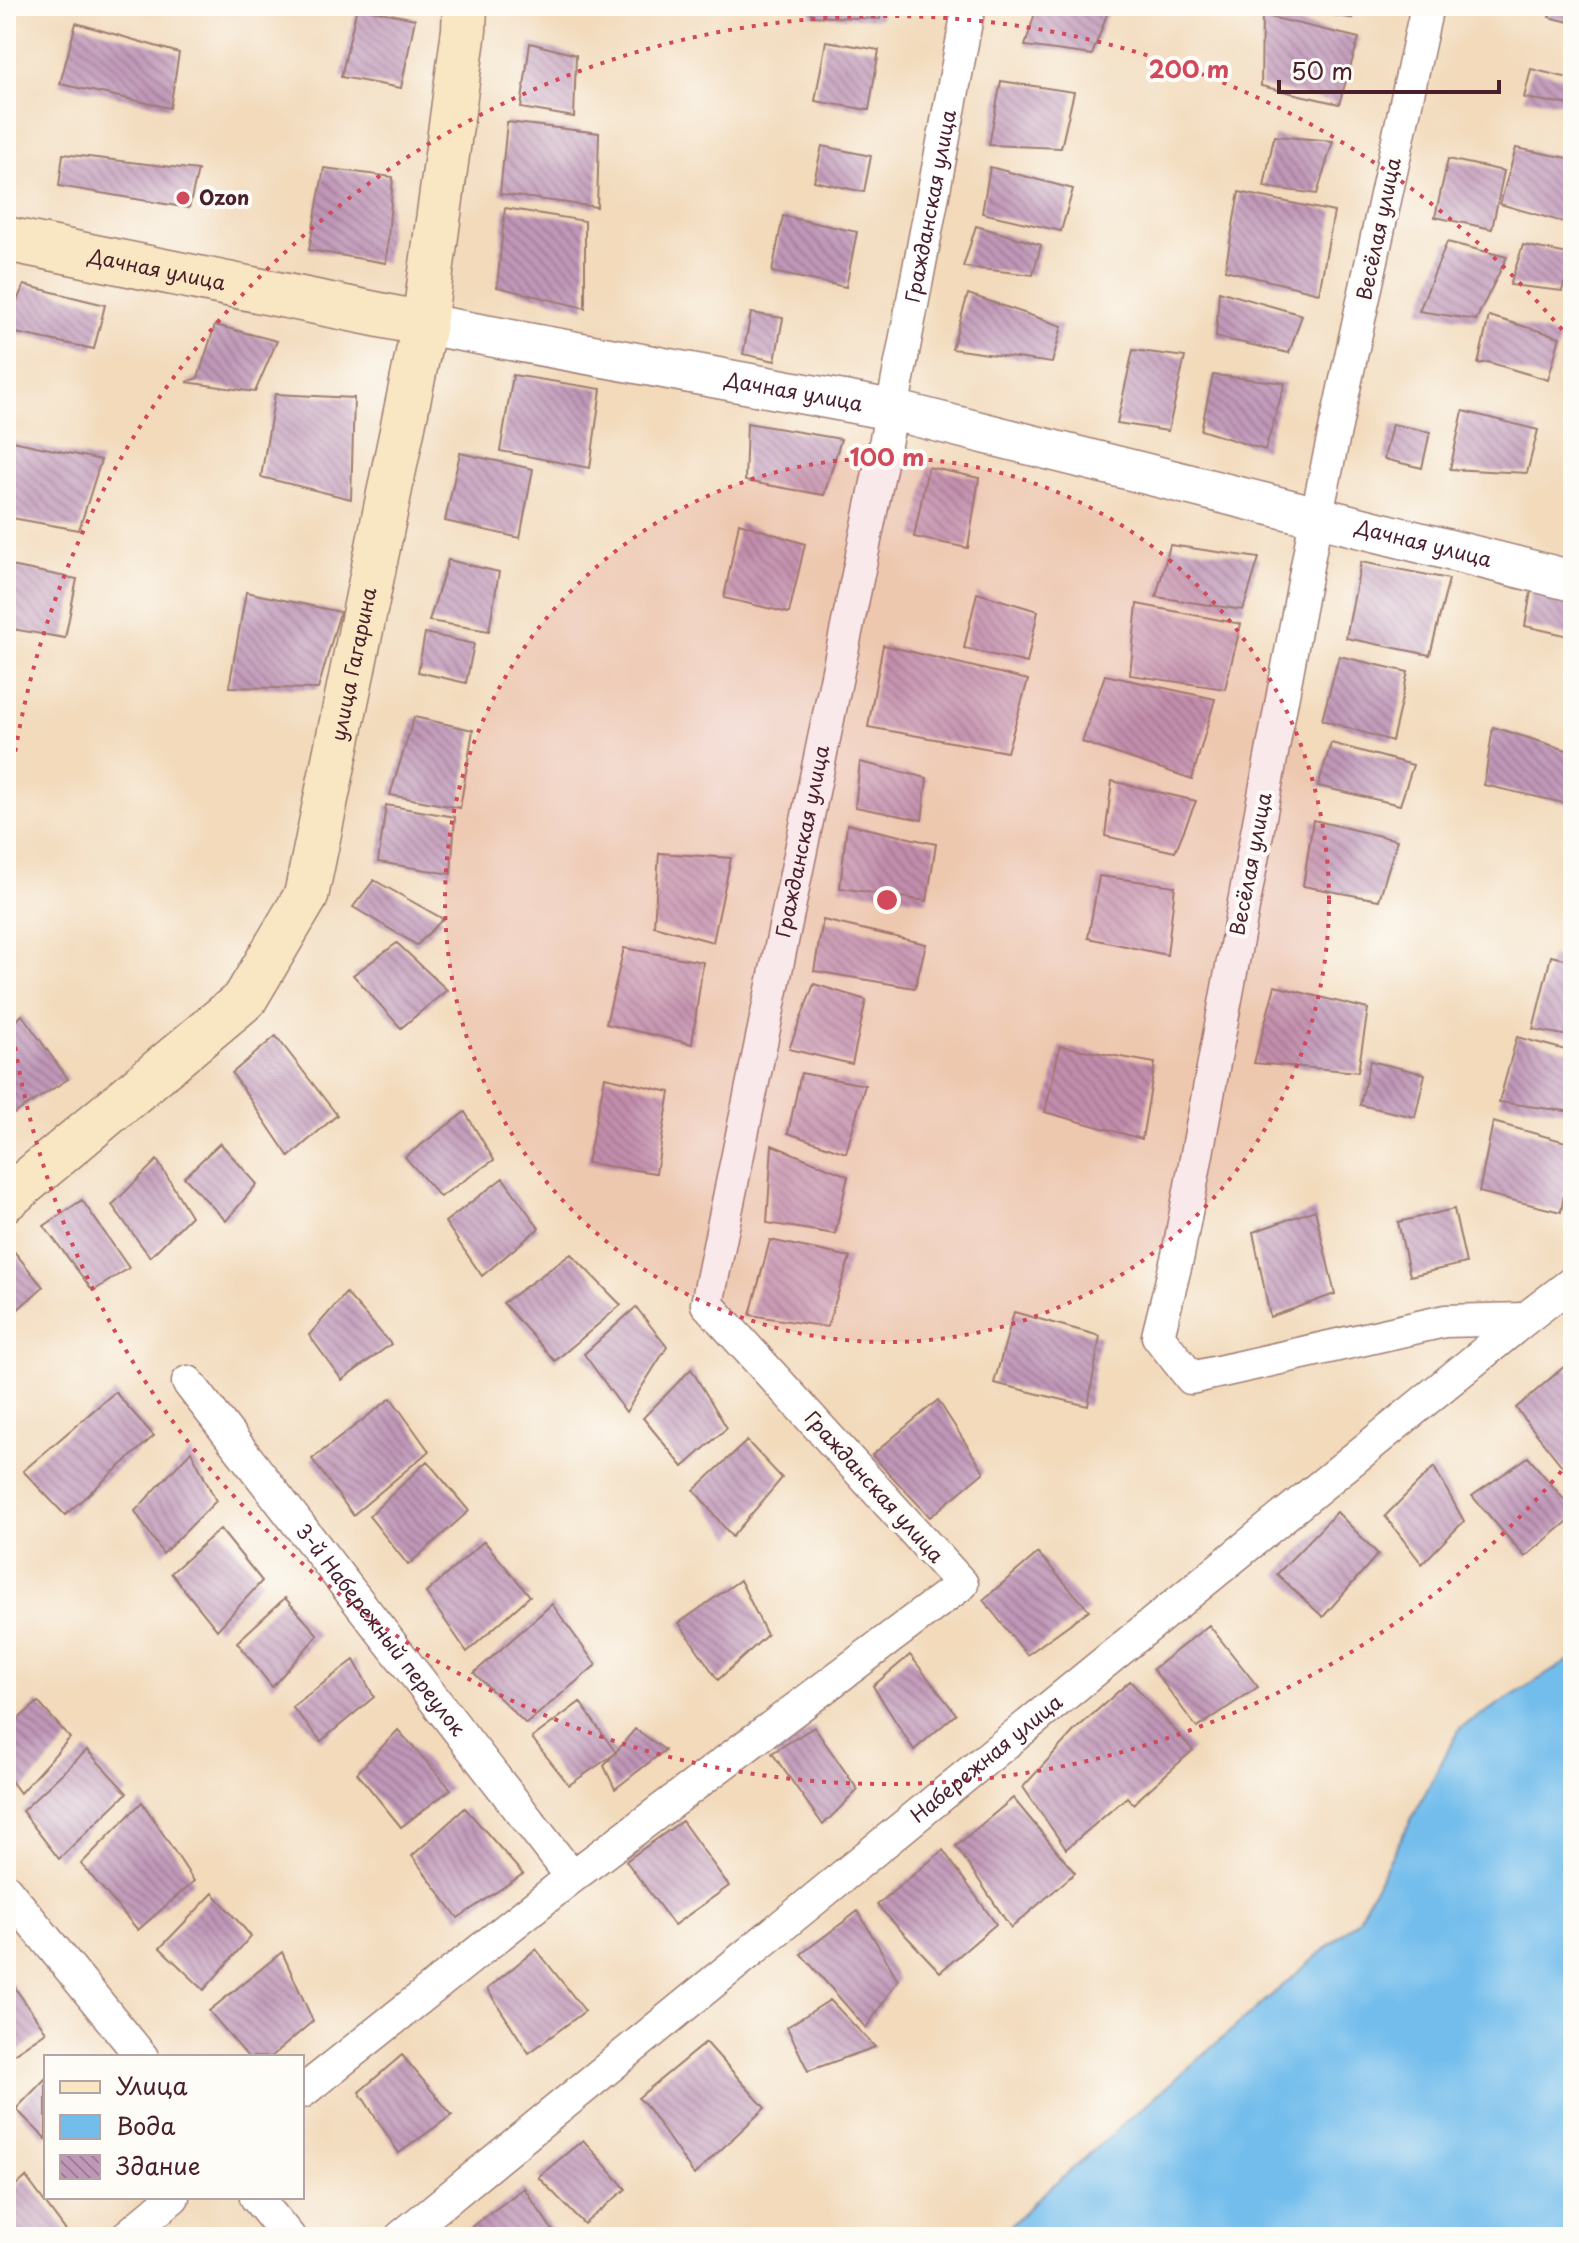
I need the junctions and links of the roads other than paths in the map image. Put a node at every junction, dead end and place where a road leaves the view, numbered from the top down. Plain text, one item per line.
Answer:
1 (465, 6) edge
2 (1427, 6) edge
3 (964, 14) edge
4 (6, 239) edge
5 (424, 324) junction
6 (892, 410) junction
7 (1316, 518) junction
8 (1573, 581) edge
9 (6, 1199) edge
10 (1573, 1282) edge
11 (1525, 1319) junction
12 (188, 1382) dead end
13 (572, 1877) junction
14 (6, 1890) edge
15 (140, 2055) edge
16 (304, 2090) edge
17 (171, 2199) edge
18 (258, 2199) edge
19 (126, 2237) edge
20 (289, 2237) edge
21 (401, 2237) edge

1 - 5 main road, улица Гагарина
2 - 7 street, Весёлая улица
3 - 6 street, Гражданская улица
4 - 5 main road, Дачная улица
5 - 6 street, Дачная улица
5 - 9 main road, улица Гагарина
6 - 7 street, Дачная улица
6 - 13 street, Гражданская улица
7 - 8 street, Дачная улица
7 - 11 street, Весёлая улица
10 - 11 street, Набережная улица
11 - 21 street, Набережная улица
12 - 13 street, 3-й Набережный переулок
13 - 16 street
14 - 15 street
17 - 19 street
18 - 20 street

